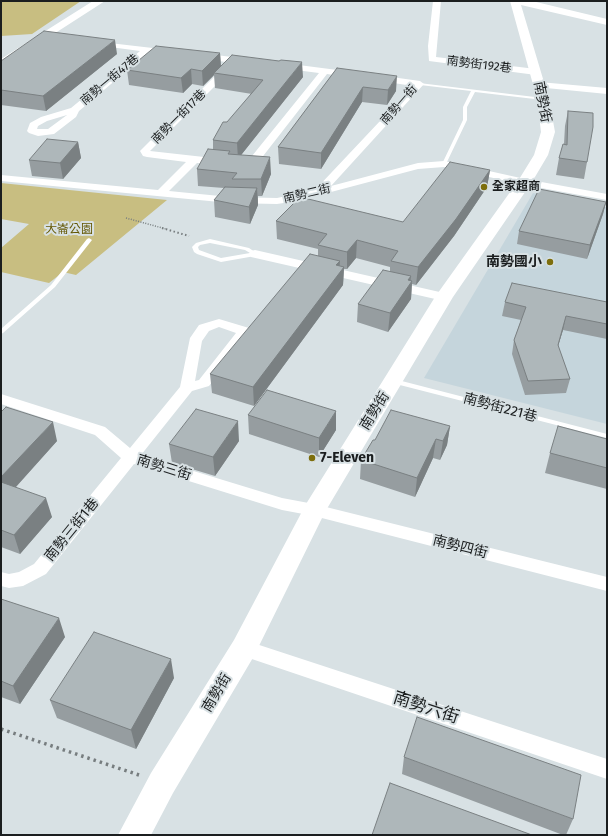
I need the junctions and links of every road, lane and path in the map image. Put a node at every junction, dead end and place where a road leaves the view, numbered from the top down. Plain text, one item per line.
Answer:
1 (100, 1) edge
2 (437, 1) edge
3 (515, 1) edge
4 (518, 1) edge
5 (549, 1) edge
6 (607, 14) edge
7 (607, 22) edge
8 (43, 36) junction
9 (58, 38) edge
10 (88, 42) edge
11 (147, 49) junction
12 (176, 53) edge
13 (191, 55) edge
14 (236, 60) junction
15 (258, 63) edge
16 (1, 64) edge
17 (273, 65) edge
18 (324, 72) junction
19 (536, 72) junction
20 (420, 84) junction
21 (539, 85) junction
22 (473, 91) junction
23 (607, 91) edge
24 (543, 99) junction
25 (74, 110) dead end
26 (194, 160) junction
27 (444, 164) junction
28 (1, 178) edge
29 (525, 182) junction
30 (162, 192) junction
31 (319, 192) junction
32 (607, 197) edge
33 (126, 218) dead end
34 (89, 240) dead end
35 (202, 242) junction
36 (255, 254) junction
37 (444, 297) junction
38 (1, 332) edge
39 (394, 381) junction
40 (187, 388) junction
41 (1, 399) edge
42 (607, 436) edge
43 (130, 458) junction
44 (314, 510) junction
45 (1, 579) edge
46 (607, 584) edge
47 (244, 648) junction
48 (1, 730) edge
49 (607, 769) edge
50 (162, 783) junction
51 (134, 835) edge

1 - 8 main road
2 - 19 street, 南勢街192巷
3 - 19 main road, 南勢街
4 - 7 main road
5 - 6 main road
8 - 9 street
8 - 16 main road
10 - 11 street
11 - 12 street
11 - 25 street, 南勢一街47巷
13 - 14 street
14 - 15 street
14 - 26 street, 南勢一街17巷
17 - 18 street, 南勢一街
18 - 20 street, 南勢一街
18 - 26 street, 南勢一街17巷
19 - 21 main road, 南勢街
20 - 22 lane
20 - 31 street, 南勢一街
21 - 23 street
21 - 24 main road, 南勢街
22 - 24 lane
22 - 27 lane
24 - 29 main road, 南勢街
26 - 30 street
27 - 29 street, 南勢二街
27 - 31 street, 南勢二街
28 - 30 street, 南勢二街
29 - 32 street, 南勢二街
29 - 37 main road, 南勢街
30 - 31 street, 南勢二街
33 - 35 path
34 - 38 lane
35 - 36 lane
35 - 36 lane
36 - 37 street
37 - 39 main road, 南勢街
39 - 42 lane, 南勢街221巷
39 - 44 main road, 南勢街
40 - 40 street
40 - 43 street, 南勢三街1巷
41 - 43 street, 南勢三街
43 - 44 street, 南勢三街
43 - 45 street, 南勢三街1巷
44 - 46 street, 南勢四街
44 - 47 main road, 南勢街
47 - 49 street, 南勢六街
47 - 50 main road, 南勢街
48 - 50 path
50 - 51 main road, 南勢街

